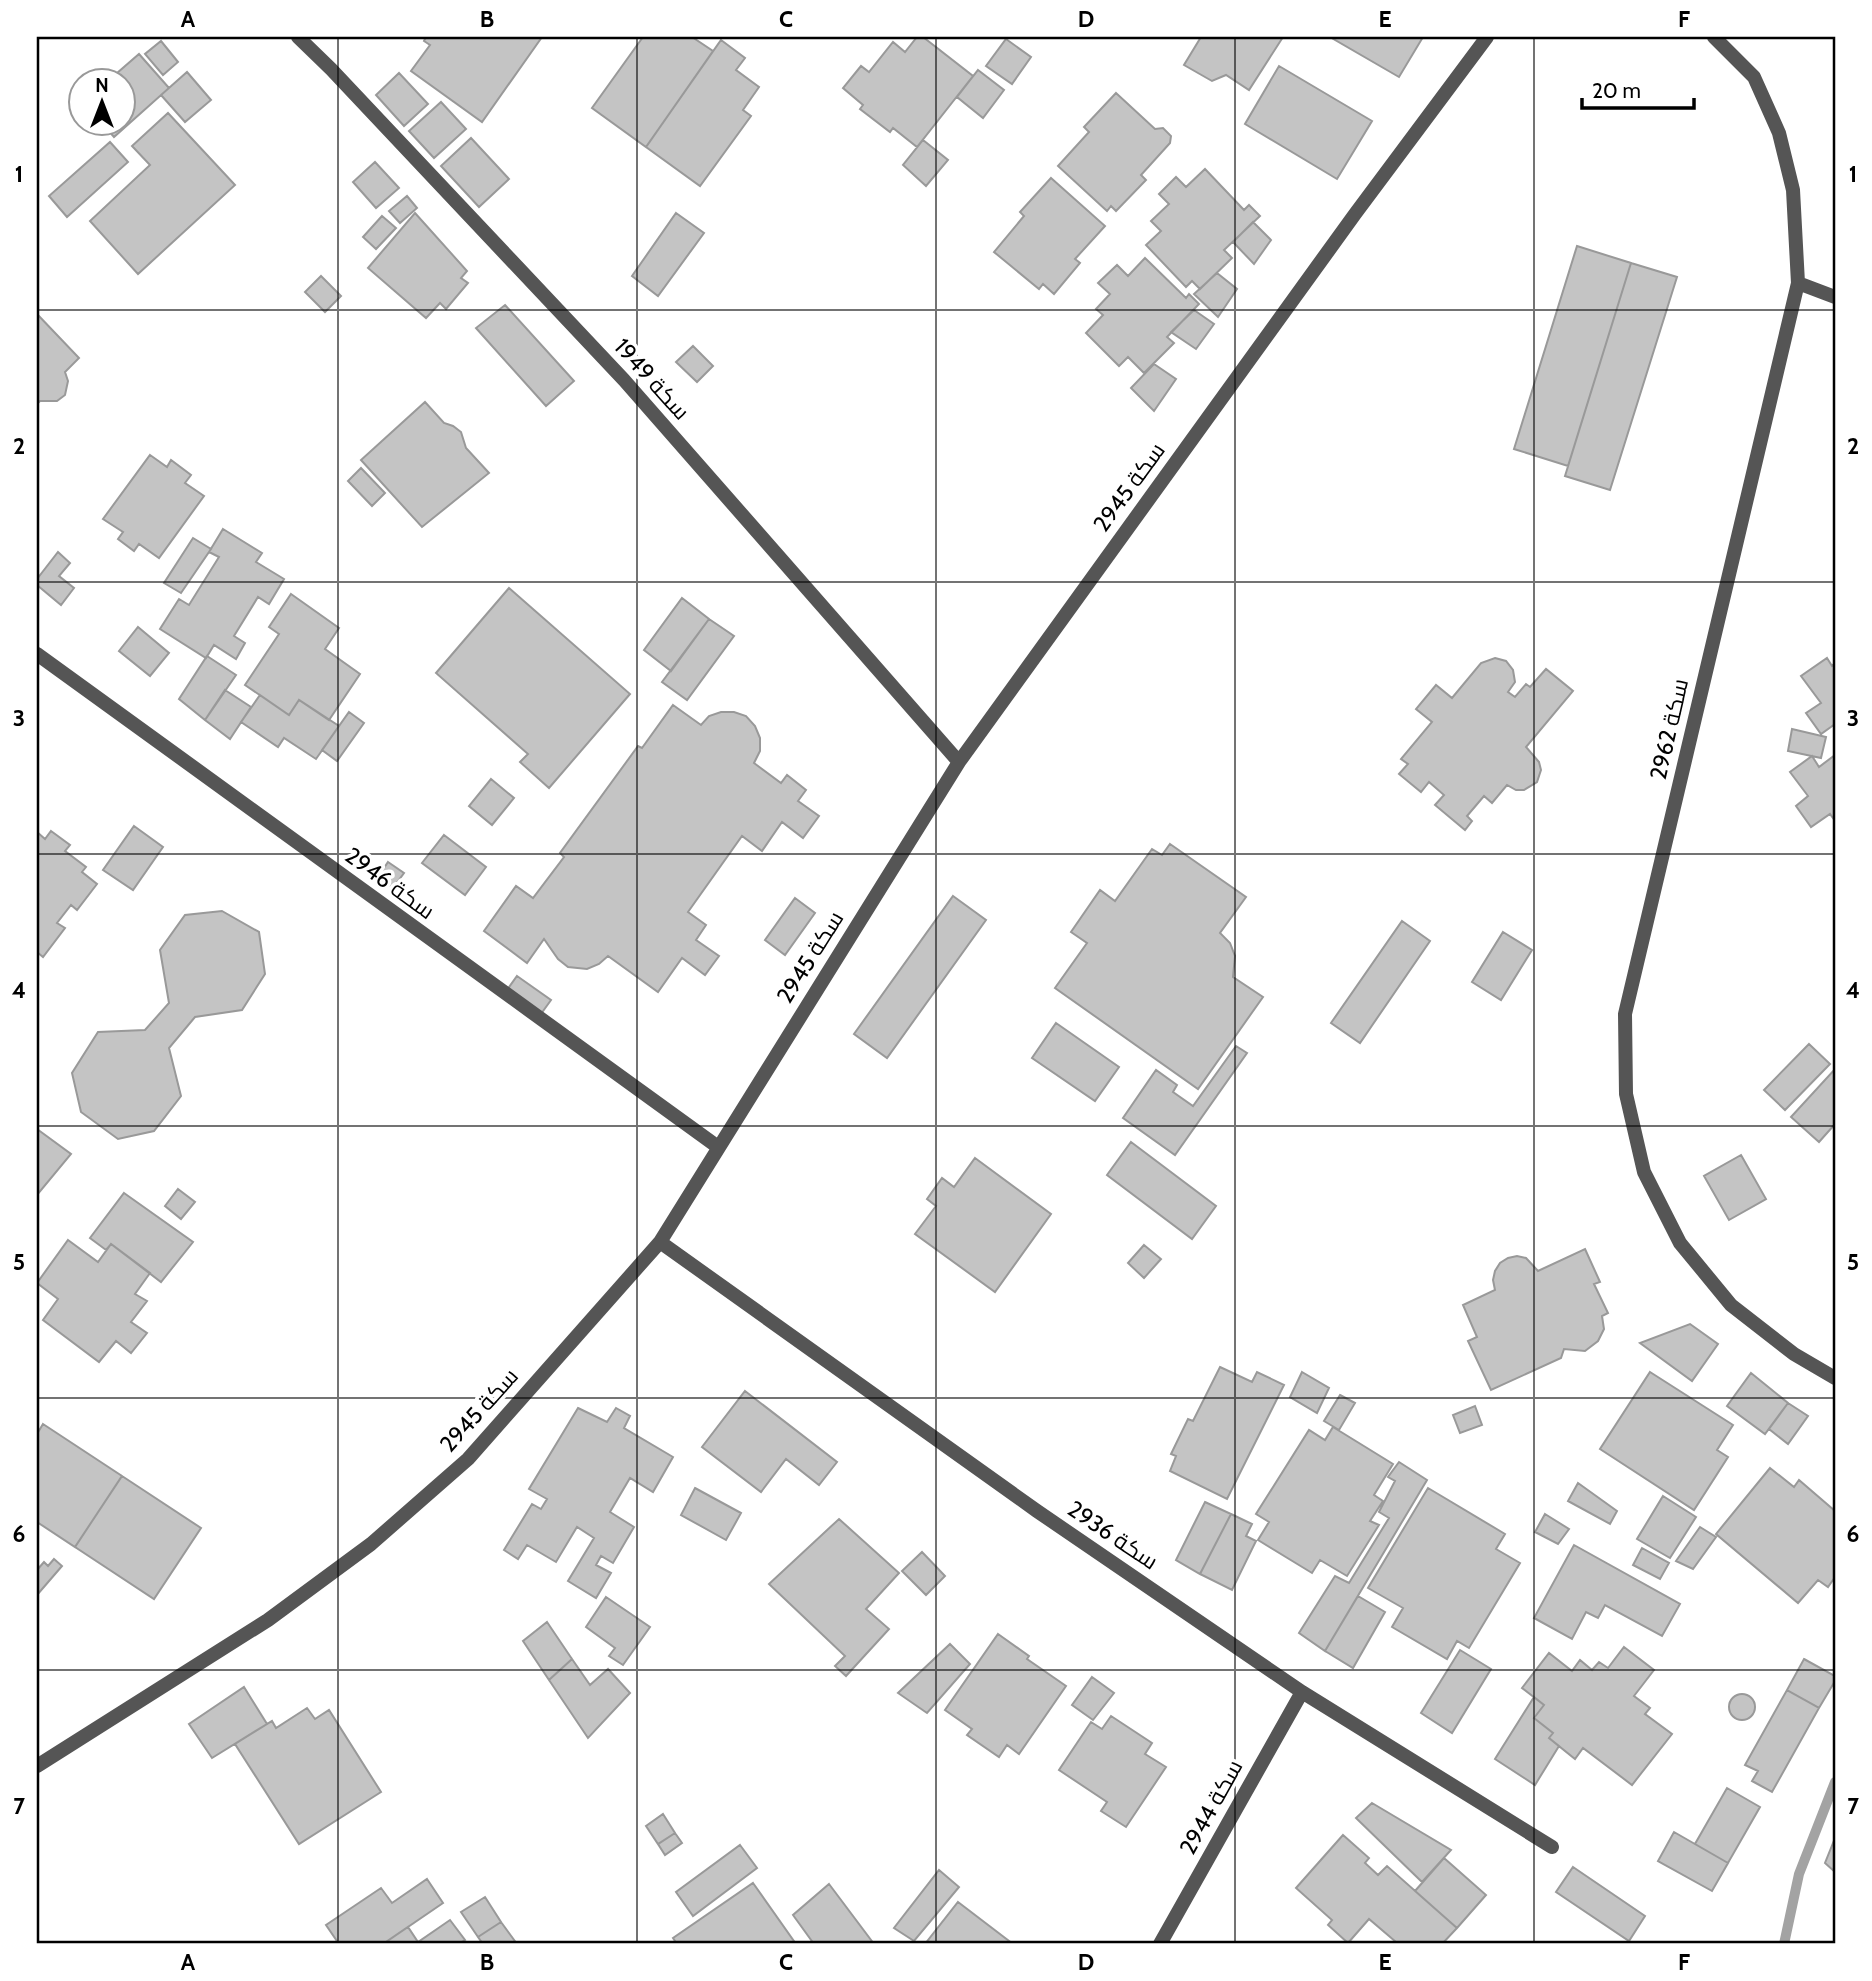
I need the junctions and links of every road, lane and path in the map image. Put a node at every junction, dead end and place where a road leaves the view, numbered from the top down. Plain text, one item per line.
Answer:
1 (298, 37) edge
2 (1487, 37) edge
3 (1714, 37) edge
4 (1798, 283) junction
5 (1835, 297) edge
6 (37, 654) edge
7 (959, 762) junction
8 (718, 1147) junction
9 (660, 1242) junction
10 (1835, 1378) edge
11 (1302, 1692) junction
12 (37, 1766) edge
13 (1552, 1847) dead end
14 (1160, 1944) edge

1 - 7 street, سكة 1949
2 - 7 street, سكة 2945
3 - 4 street, سكة 2962
4 - 5 street
4 - 10 street, سكة 2962
6 - 8 street, سكة 2946
7 - 8 street, سكة 2945
8 - 9 street, سكة 2945
9 - 11 street, سكة 2936
9 - 12 street, سكة 2945
11 - 13 street, سكة 2936
11 - 14 street, سكة 2944

